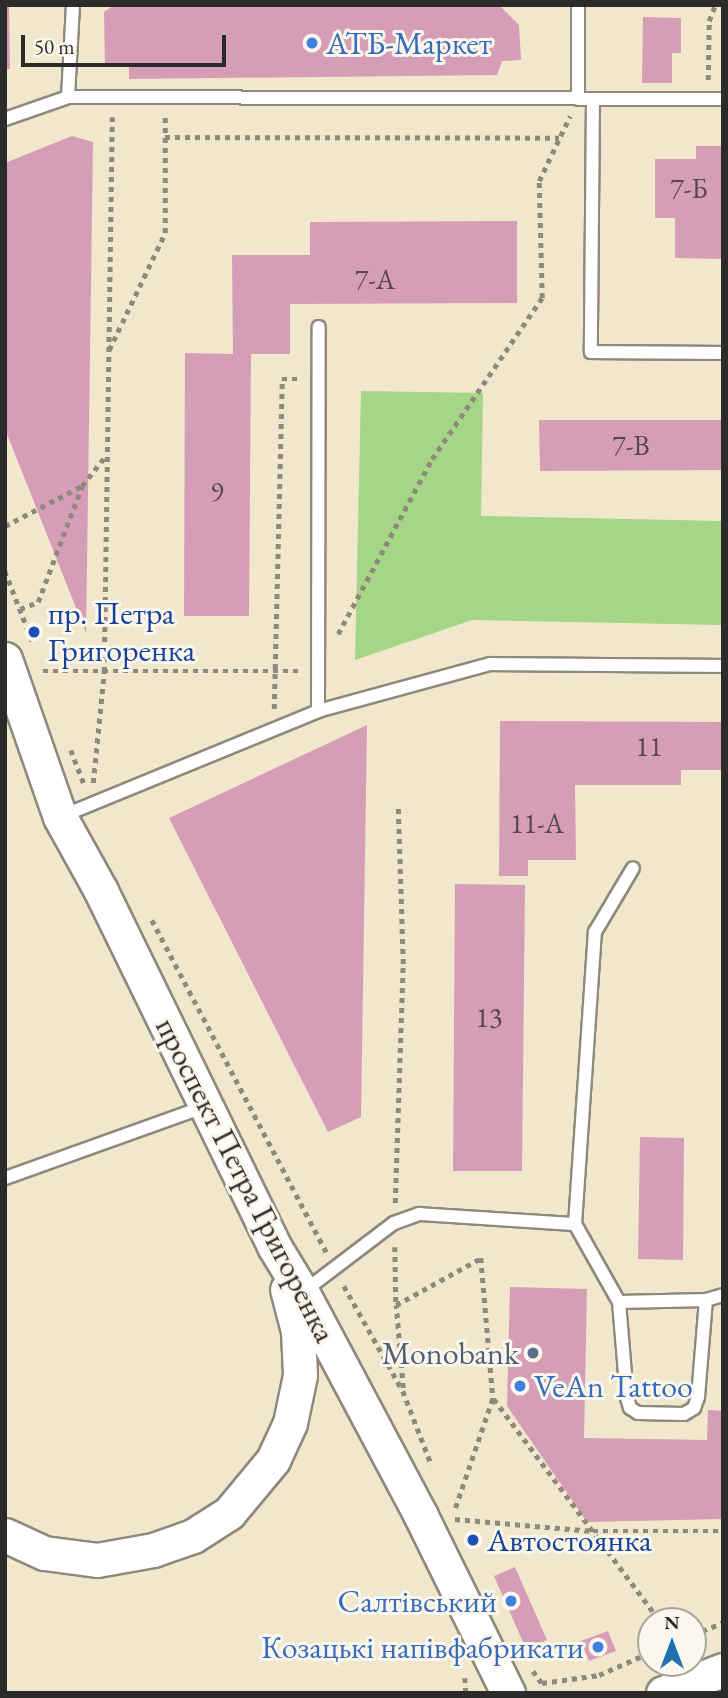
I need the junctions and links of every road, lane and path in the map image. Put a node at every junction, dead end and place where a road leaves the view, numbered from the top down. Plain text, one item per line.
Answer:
1 (72, 5) edge
2 (578, 5) edge
3 (715, 5) edge
4 (68, 97) junction
5 (113, 97) junction
6 (165, 97) junction
7 (578, 99) junction
8 (593, 99) junction
9 (708, 99) junction
10 (723, 99) edge
11 (5, 119) edge
12 (165, 137) junction
13 (560, 138) junction
14 (319, 327) dead end
15 (109, 351) junction
16 (723, 352) edge
17 (318, 380) junction
18 (107, 454) junction
19 (82, 486) junction
20 (5, 526) edge
21 (5, 571) edge
22 (20, 609) junction
23 (20, 653) edge
24 (39, 660) dead end
25 (723, 666) edge
26 (274, 670) junction
27 (104, 672) junction
28 (317, 672) junction
29 (44, 673) junction
30 (48, 685) dead end
31 (318, 711) junction
32 (274, 728) junction
33 (70, 744) dead end
34 (91, 804) junction
35 (398, 806) dead end
36 (60, 817) junction
37 (633, 867) dead end
38 (149, 914) dead end
39 (206, 1107) junction
40 (5, 1178) edge
41 (394, 1223) junction
42 (575, 1224) junction
43 (277, 1250) junction
44 (333, 1266) junction
45 (303, 1292) junction
46 (723, 1296) edge
47 (706, 1300) junction
48 (619, 1302) junction
49 (396, 1305) junction
50 (403, 1391) junction
51 (493, 1399) junction
52 (432, 1468) dead end
53 (447, 1506) dead end
54 (452, 1519) junction
55 (457, 1529) dead end
56 (593, 1531) junction
57 (723, 1531) edge
58 (5, 1535) edge
59 (650, 1607) edge
60 (637, 1659) edge
61 (528, 1665) dead end
62 (723, 1670) edge
63 (508, 1693) edge
64 (663, 1693) edge

1 - 4 lane
2 - 7 lane
3 - 9 path
4 - 5 lane
4 - 11 lane
5 - 6 lane
5 - 15 path
6 - 7 lane
6 - 12 path
7 - 8 lane
7 - 13 path
8 - 9 lane
8 - 16 lane
9 - 10 lane
12 - 13 path
12 - 15 path
13 - 28 path
14 - 17 lane
15 - 18 path
17 - 26 path
17 - 28 lane
18 - 19 path
18 - 27 path
19 - 20 path
19 - 22 path
21 - 22 path
22 - 23 path
23 - 36 main road, проспект Петра Григоренка
24 - 29 path
25 - 31 lane
26 - 27 path
26 - 28 path
26 - 32 path
27 - 29 path
27 - 34 path
28 - 31 lane
29 - 30 path
31 - 32 lane
32 - 34 lane
33 - 34 path
34 - 36 lane
35 - 41 path
36 - 39 main road, проспект Петра Григоренка
37 - 42 lane
38 - 44 path
39 - 40 lane
39 - 43 main road, проспект Петра Григоренка
41 - 42 lane
41 - 44 lane
41 - 49 path
42 - 48 lane
43 - 45 main road, проспект Петра Григоренка
43 - 58 main road
44 - 45 lane
44 - 50 path
45 - 63 main road, проспект Петра Григоренка
46 - 47 lane
47 - 48 lane
47 - 48 lane
49 - 50 path
49 - 51 path
50 - 52 path
51 - 54 path
51 - 56 path
53 - 54 path
54 - 55 path
54 - 56 path
56 - 57 path
56 - 59 path
60 - 61 path
62 - 64 main road

